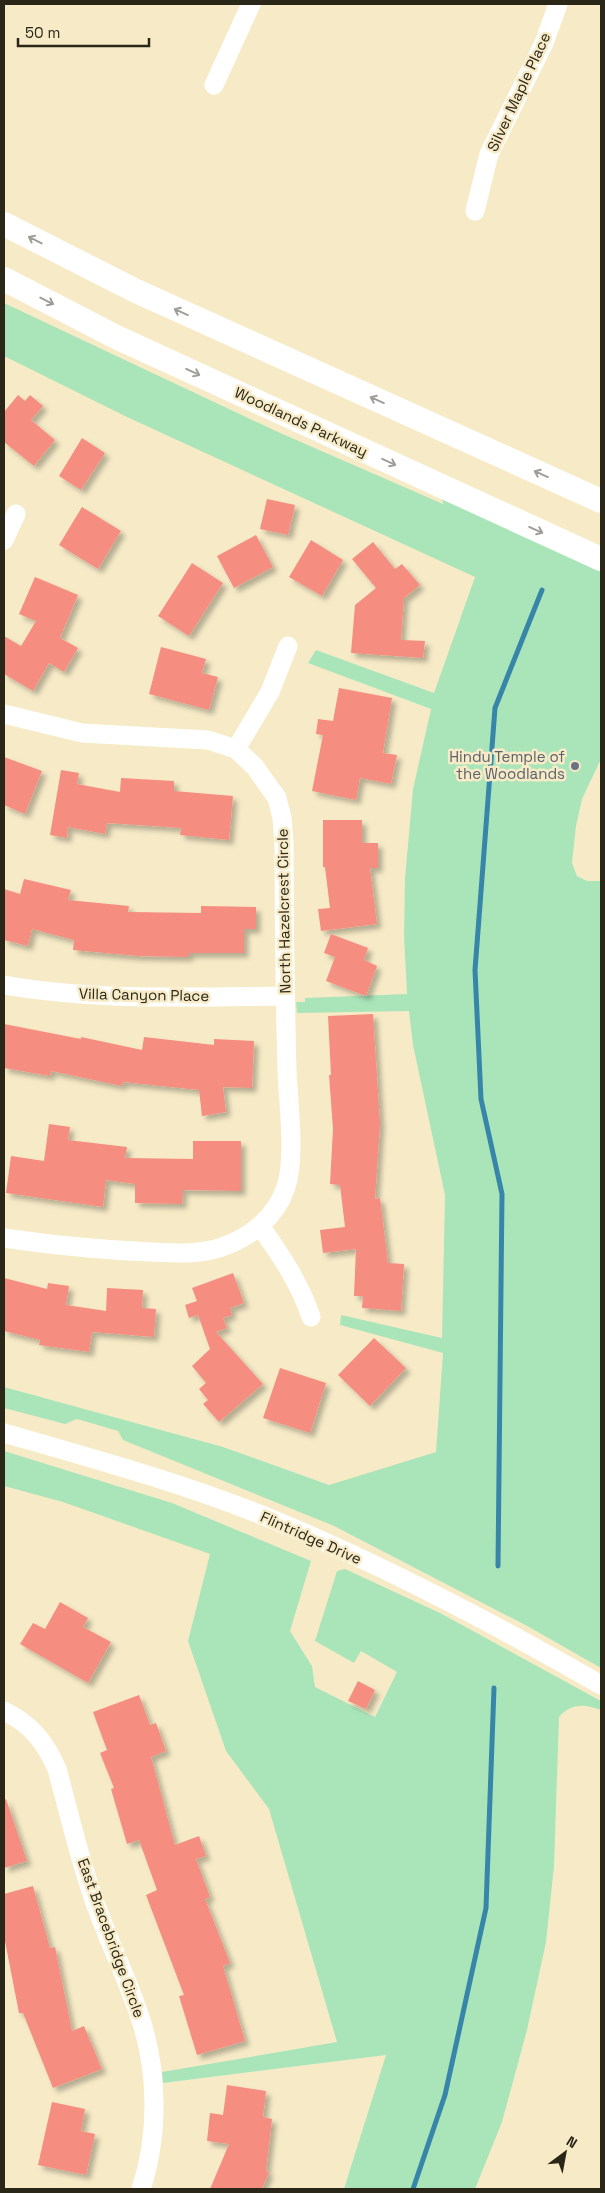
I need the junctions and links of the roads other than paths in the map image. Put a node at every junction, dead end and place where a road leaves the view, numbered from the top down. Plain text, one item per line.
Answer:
1 (251, 4) edge
2 (558, 4) edge
3 (214, 85) dead end
4 (475, 210) dead end
5 (4, 224) edge
6 (4, 279) edge
7 (601, 501) edge
8 (16, 514) dead end
9 (4, 540) edge
10 (601, 559) edge
11 (288, 646) dead end
12 (4, 714) edge
13 (236, 749) junction
14 (4, 985) edge
15 (285, 996) junction
16 (260, 1226) junction
17 (4, 1238) edge
18 (311, 1317) dead end
19 (4, 1433) edge
20 (601, 1685) edge
21 (4, 1711) edge
22 (140, 2189) edge

1 - 3 street
2 - 4 street, Silver Maple Place
7 -> 5 main road
6 -> 10 main road, Woodlands Parkway
8 - 9 street
11 - 13 street
12 - 13 street, North Hazelcrest Circle
13 - 15 street, North Hazelcrest Circle
14 - 15 street, Villa Canyon Place
15 - 16 street, North Hazelcrest Circle
16 - 17 street, North Hazelcrest Circle
16 - 18 street
19 - 20 street, Flintridge Drive
21 - 22 street, East Bracebridge Circle

